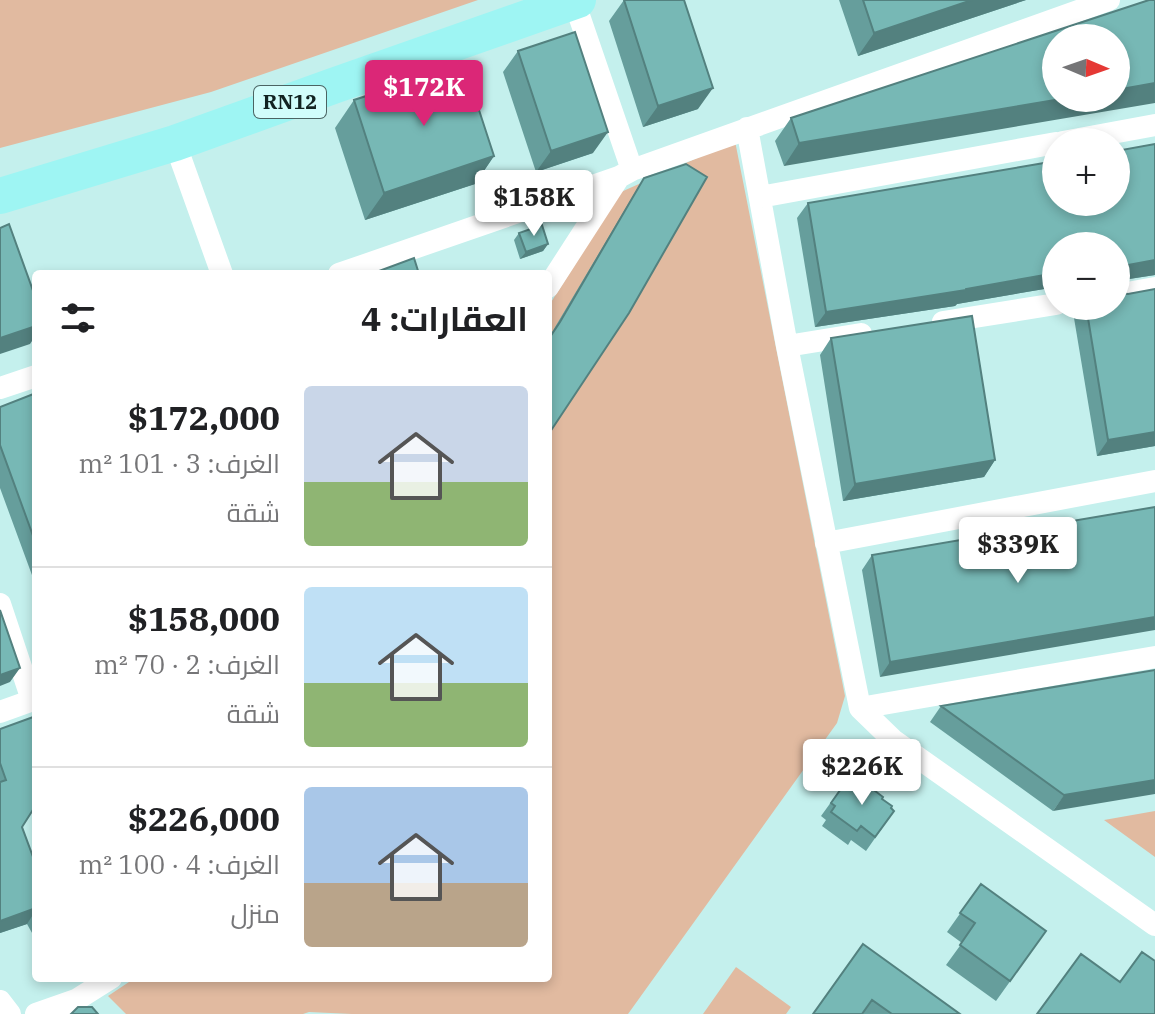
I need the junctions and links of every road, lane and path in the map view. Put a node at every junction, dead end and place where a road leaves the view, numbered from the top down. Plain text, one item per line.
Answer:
1 (1109, 0) edge
2 (576, 1) edge
3 (1155, 125) edge
4 (747, 128) junction
5 (1130, 130) edge
6 (175, 143) junction
7 (1042, 146) edge
8 (626, 173) junction
9 (0, 196) edge
10 (760, 197) junction
11 (221, 270) edge
12 (350, 270) edge
13 (552, 281) edge
14 (1155, 288) edge
15 (1130, 292) edge
16 (1042, 306) edge
17 (930, 324) edge
18 (882, 331) edge
19 (787, 346) junction
20 (32, 377) edge
21 (0, 388) edge
22 (1155, 481) edge
23 (826, 543) junction
24 (0, 604) edge
25 (1155, 657) edge
26 (32, 694) edge
27 (32, 701) edge
28 (860, 708) junction
29 (0, 712) edge
30 (1155, 925) edge
31 (107, 982) edge
32 (0, 1001) edge
33 (83, 1007) edge
34 (10, 1014) edge
35 (36, 1014) edge

1 - 4 street
2 - 6 main road, RN12
2 - 8 street
3 - 5 street
4 - 8 street
4 - 10 street
6 - 9 main road, RN12
6 - 11 street
7 - 10 street
8 - 12 street
8 - 13 street
10 - 19 street
14 - 15 street
16 - 17 street
18 - 19 street
19 - 23 street
20 - 21 street
22 - 23 street
23 - 28 street
24 - 26 street
25 - 28 street
27 - 29 street
28 - 30 street
31 - 33 street
32 - 34 street
33 - 35 street

